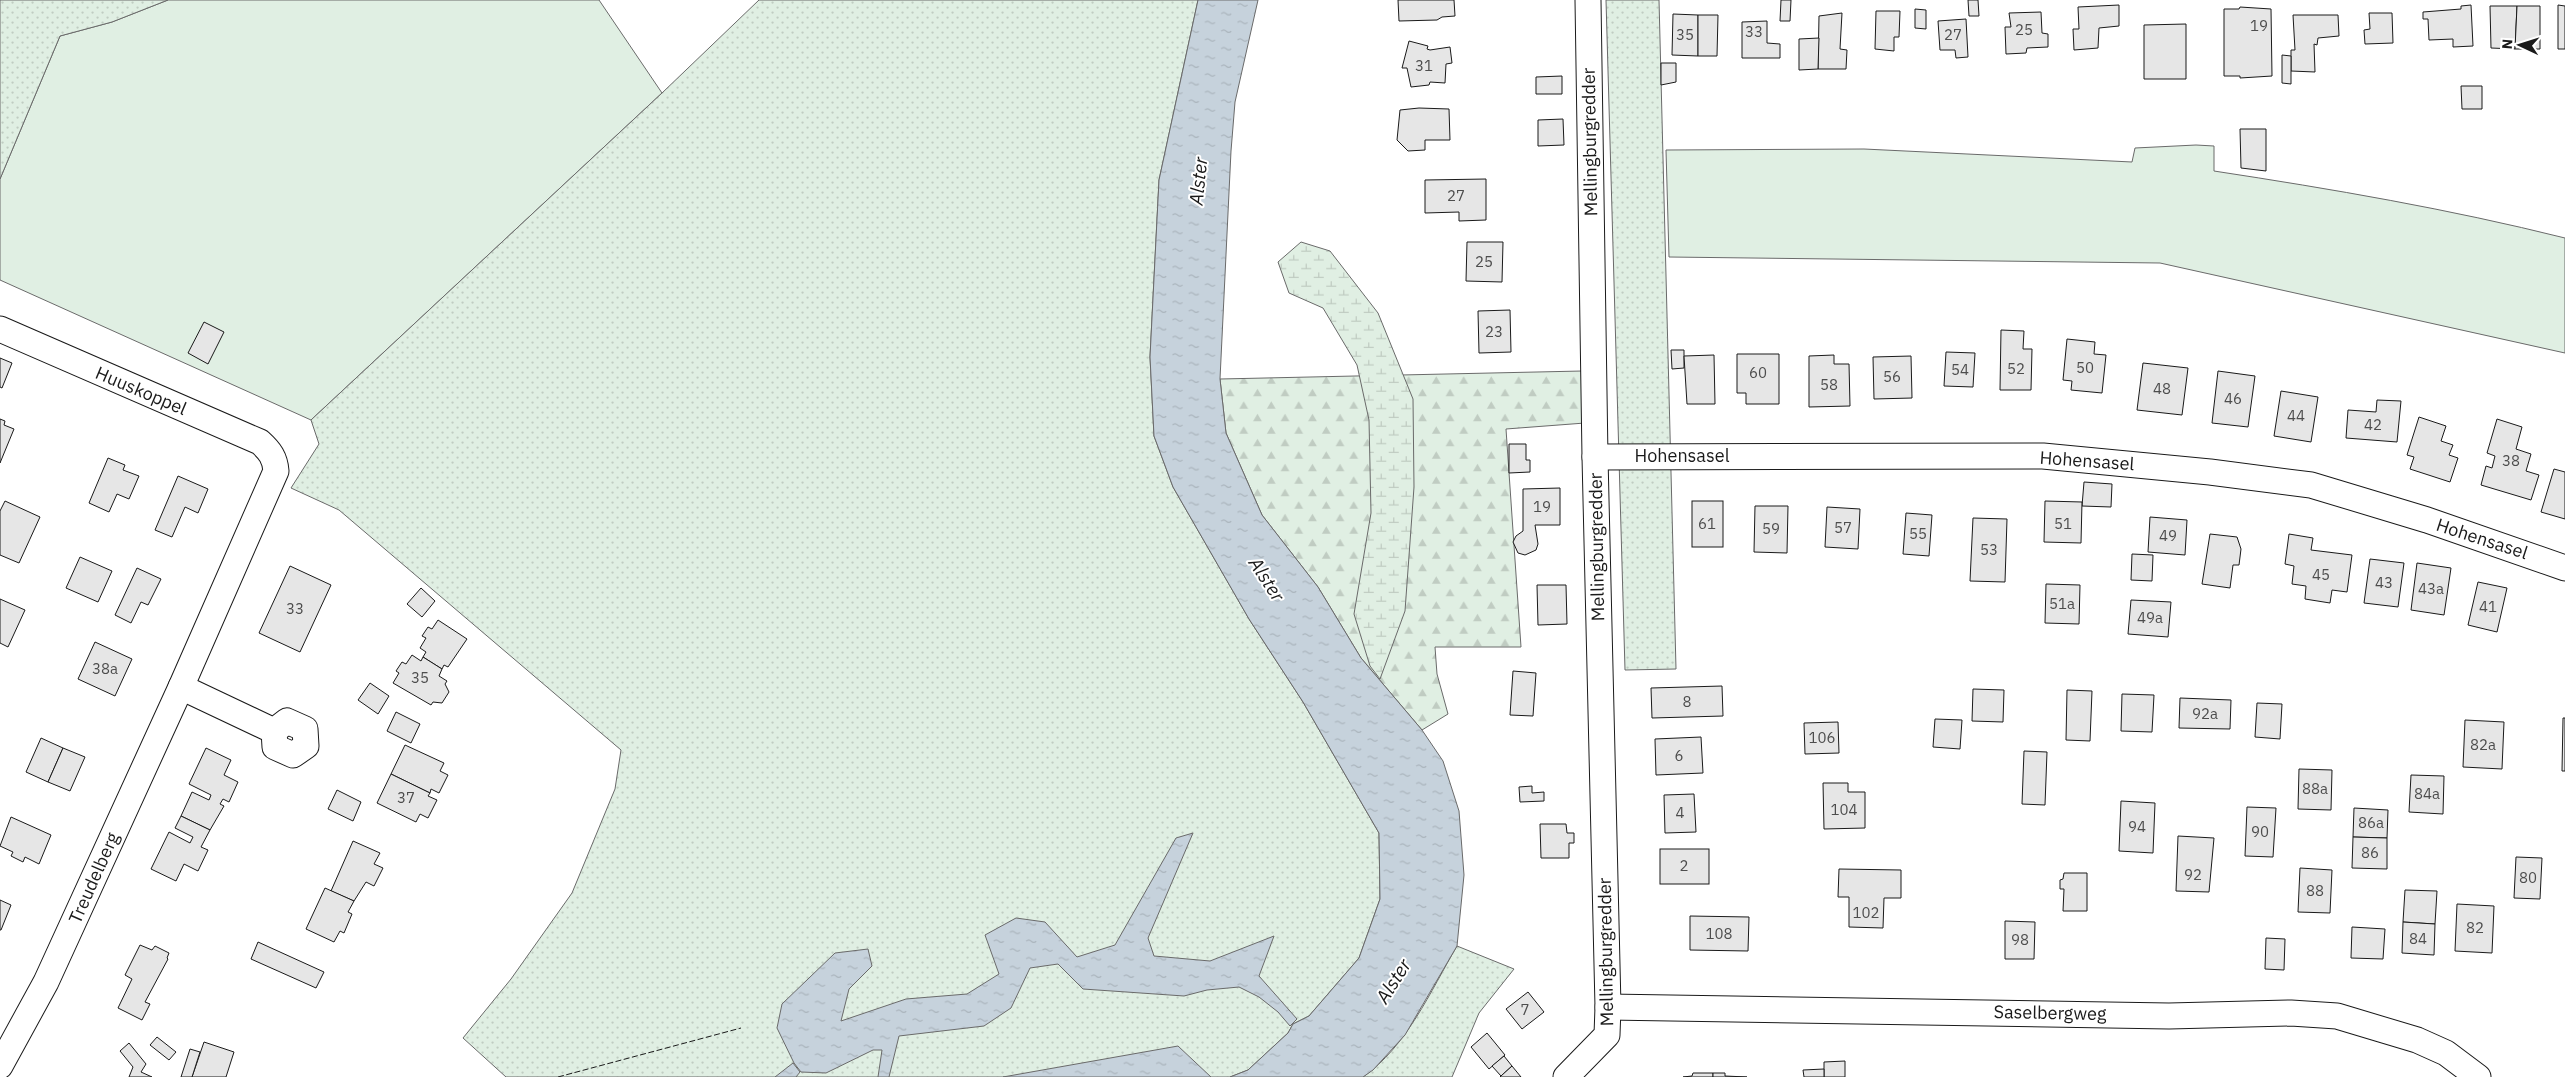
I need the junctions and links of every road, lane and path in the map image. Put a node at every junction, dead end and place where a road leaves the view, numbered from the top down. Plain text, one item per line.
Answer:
1 (1588, 0) edge
2 (0, 330) edge
3 (1595, 456) junction
4 (275, 461) joint
5 (2565, 568) edge
6 (181, 687) junction
7 (274, 731) dead end
8 (1608, 1006) junction
9 (0, 1066) edge
10 (1566, 1077) edge
11 (2478, 1077) edge

1 - 3 street, Mellingburgredder
2 - 4 street, Huuskoppel
3 - 5 street, Hohensasel
3 - 8 street, Mellingburgredder
4 - 6 street, Treudelberg
6 - 7 street
6 - 9 street, Treudelberg
8 - 10 street, Mellingburgredder
8 - 11 street, Saselbergweg

